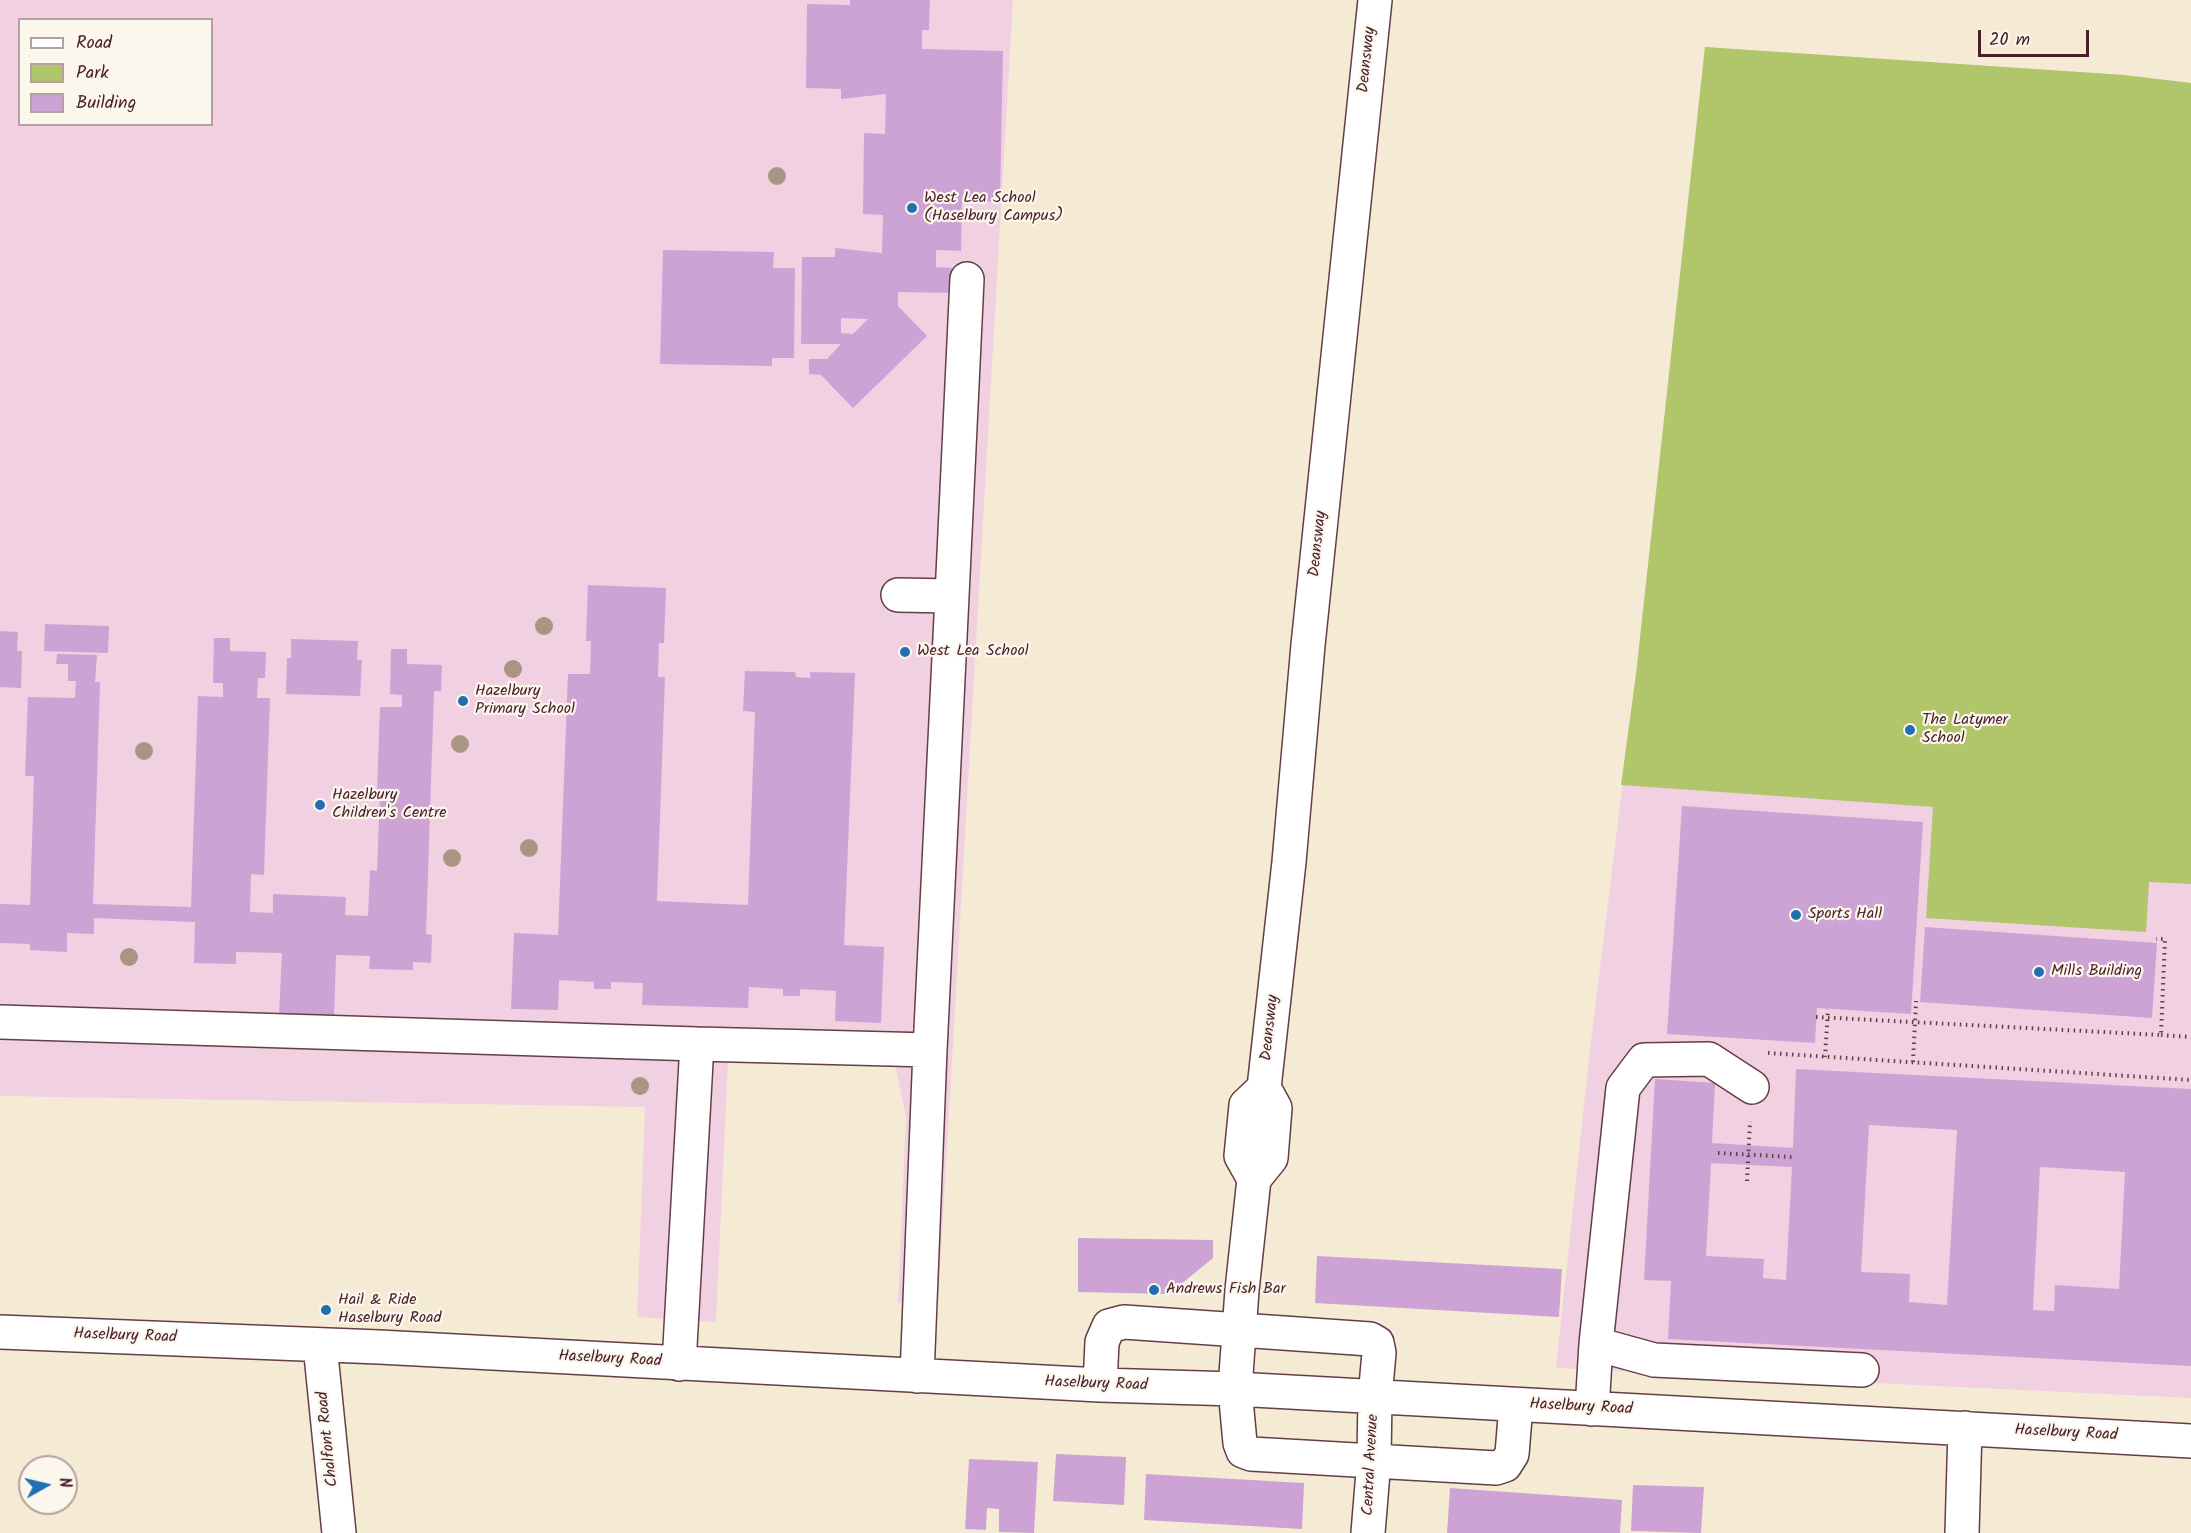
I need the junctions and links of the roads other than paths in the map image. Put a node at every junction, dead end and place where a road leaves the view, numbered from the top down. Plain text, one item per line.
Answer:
1 (1375, 0) edge
2 (967, 279) dead end
3 (898, 595) dead end
4 (952, 596) junction
5 (0, 1022) edge
6 (697, 1044) junction
7 (930, 1050) junction
8 (1752, 1087) road end
9 (1238, 1331) junction
10 (0, 1332) edge
11 (320, 1344) junction
12 (1596, 1344) junction
13 (679, 1364) junction
14 (1862, 1370) dead end
15 (917, 1376) junction
16 (1100, 1385) junction
17 (1235, 1389) junction
18 (1375, 1397) junction
19 (1516, 1405) junction
20 (1592, 1409) junction
21 (1965, 1428) junction
22 (2191, 1441) edge
23 (1374, 1460) junction
24 (339, 1533) edge
25 (1368, 1533) edge
26 (1962, 1533) edge

1 - 9 street, Deansway
2 - 4 street
3 - 4 street
4 - 7 street
5 - 6 street
6 - 7 street
6 - 13 street
7 - 15 street
8 - 12 street
9 - 16 street
9 - 17 street, Deansway
9 - 18 street, Central Avenue
10 - 11 street, Haselbury Road
11 - 13 street, Haselbury Road
11 - 24 street, Chalfont Road
12 - 14 street
12 - 20 street
13 - 15 street, Haselbury Road
15 - 16 street, Haselbury Road
16 - 17 street, Haselbury Road
17 - 18 street, Haselbury Road
17 - 23 street, Deansway
18 - 19 street, Haselbury Road
18 - 23 street, Central Avenue
19 - 20 street, Haselbury Road
19 - 23 street
20 - 21 street, Haselbury Road
21 - 22 street, Haselbury Road
21 - 26 street
23 - 25 street, Central Avenue

